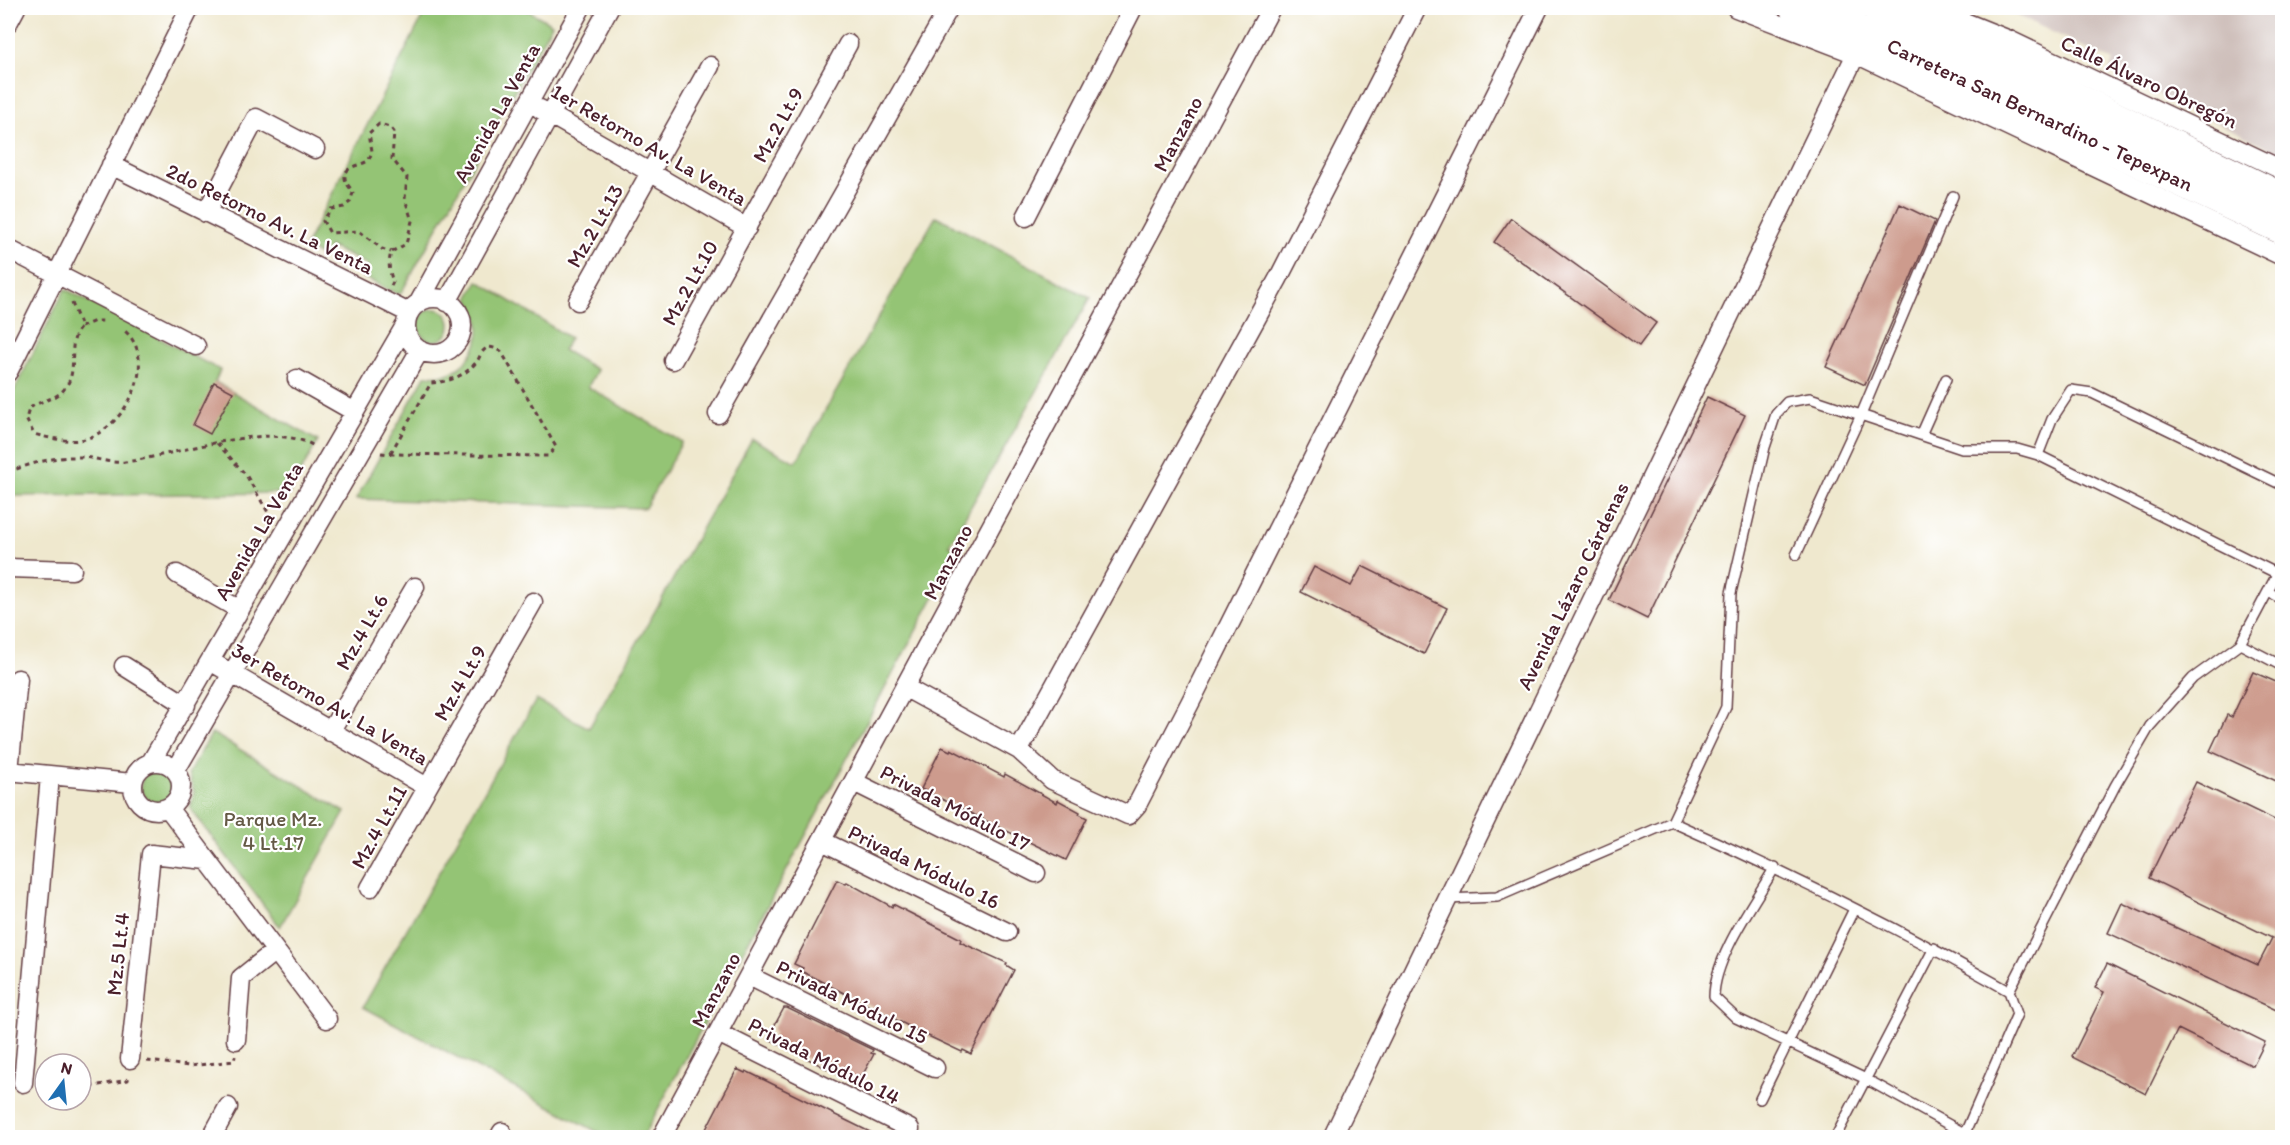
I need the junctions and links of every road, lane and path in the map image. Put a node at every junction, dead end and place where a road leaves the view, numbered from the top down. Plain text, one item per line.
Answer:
1 (16, 8) edge
2 (581, 8) edge
3 (609, 8) edge
4 (949, 8) edge
5 (1132, 8) edge
6 (1271, 8) edge
7 (1417, 8) edge
8 (1539, 8) edge
9 (1737, 8) edge
10 (1796, 8) edge
11 (1879, 8) edge
12 (1930, 8) edge
13 (189, 10) dead end
14 (8, 23) edge
15 (848, 45) dead end
16 (1856, 54) junction
17 (710, 66) dead end
18 (528, 102) junction
19 (551, 115) junction
20 (315, 149) dead end
21 (111, 165) junction
22 (2283, 170) edge
23 (652, 173) junction
24 (1953, 196) dead end
25 (2283, 199) edge
26 (206, 213) junction
27 (1026, 217) dead end
28 (747, 228) junction
29 (2283, 228) edge
30 (8, 249) edge
31 (391, 252) junction
32 (2283, 256) edge
33 (56, 273) junction
34 (78, 285) junction
35 (384, 301) junction
36 (447, 302) junction
37 (578, 302) dead end
38 (411, 314) junction
39 (111, 322) dead end
40 (117, 326) dead end
41 (81, 327) junction
42 (196, 346) dead end
43 (420, 350) junction
44 (673, 360) dead end
45 (8, 372) edge
46 (297, 379) dead end
47 (1946, 379) dead end
48 (355, 412) junction
49 (718, 414) dead end
50 (1861, 415) junction
51 (1921, 435) junction
52 (217, 443) junction
53 (361, 453) junction
54 (390, 454) junction
55 (329, 455) junction
56 (2038, 455) junction
57 (8, 472) edge
58 (2283, 485) edge
59 (281, 538) junction
60 (1796, 555) dead end
61 (8, 568) edge
62 (2280, 569) edge
63 (72, 570) dead end
64 (177, 574) dead end
65 (415, 586) dead end
66 (2268, 592) junction
67 (2283, 599) edge
68 (533, 602) dead end
69 (240, 610) junction
70 (2240, 644) junction
71 (210, 661) junction
72 (124, 666) dead end
73 (2283, 666) edge
74 (233, 675) junction
75 (18, 679) dead end
76 (906, 688) junction
77 (186, 705) junction
78 (330, 732) junction
79 (1019, 750) junction
80 (151, 762) junction
81 (176, 770) junction
82 (8, 771) edge
83 (50, 776) junction
84 (854, 782) junction
85 (132, 783) junction
86 (427, 787) junction
87 (168, 808) junction
88 (1672, 822) junction
89 (822, 841) junction
90 (207, 860) junction
91 (1774, 867) junction
92 (1036, 873) dead end
93 (370, 888) dead end
94 (1446, 899) junction
95 (1854, 909) junction
96 (1006, 932) dead end
97 (1934, 948) junction
98 (275, 951) junction
99 (749, 976) junction
100 (2009, 991) junction
101 (327, 1019) dead end
102 (718, 1033) junction
103 (236, 1040) joint
104 (1786, 1042) junction
105 (130, 1059) junction
106 (935, 1068) dead end
107 (1866, 1079) junction
108 (23, 1083) dead end
109 (93, 1086) edge
110 (1760, 1099) dead end
111 (228, 1107) dead end
112 (910, 1130) dead end
113 (1969, 1135) edge
114 (211, 1137) edge
115 (661, 1137) edge
116 (1332, 1137) edge
117 (1835, 1137) edge

1 - 14 street
2 - 18 street, Avenida La Venta
3 - 19 street
4 - 49 street
5 - 27 street
6 - 76 street, Manzano
7 - 79 street
8 - 79 street
9 - 16 street
10 - 29 highway, Carretera San Bernardino - Tepexpan
11 - 25 highway, Carretera San Bernardino - Tepexpan
12 - 22 street, Calle Álvaro Obregón
13 - 21 street
15 - 28 street, Mz.2 Lt.9
16 - 32 street
16 - 94 street, Avenida Lázaro Cárdenas
17 - 23 street, Mz.2 Lt.13
18 - 19 street, 1er Retorno Av. La Venta
18 - 38 street, Avenida La Venta
19 - 23 street, 1er Retorno Av. La Venta
19 - 36 street
20 - 26 street
21 - 26 street, 2do Retorno Av. La Venta
21 - 33 street
23 - 28 street, 1er Retorno Av. La Venta
23 - 37 street, Mz.2 Lt.13
24 - 50 lane
26 - 35 street, 2do Retorno Av. La Venta
28 - 44 street, Mz.2 Lt.10
30 - 33 street
31 - 31 path
31 - 35 path
33 - 34 street
33 - 45 street
34 - 41 path
34 - 42 street
35 - 38 street, 2do Retorno Av. La Venta
36 - 38 street
36 - 43 street
38 - 43 street
38 - 48 street, Avenida La Venta
39 - 41 path
40 - 41 path
43 - 53 street
46 - 48 street
47 - 51 lane
48 - 55 street, Avenida La Venta
50 - 51 lane
50 - 60 lane
50 - 88 lane
51 - 56 lane
52 - 55 path
52 - 57 path
52 - 59 path
53 - 54 path
53 - 74 street
54 - 54 path
55 - 59 street, Avenida La Venta
56 - 58 lane
56 - 62 lane
59 - 69 street, Avenida La Venta
61 - 63 street
62 - 66 lane
64 - 69 street
65 - 78 street, Mz.4 Lt.6
66 - 67 lane
66 - 70 lane
68 - 86 street, Mz.4 Lt.9
69 - 71 street, Avenida La Venta
70 - 73 lane
70 - 100 lane
71 - 74 street, 3er Retorno Av. La Venta
71 - 77 street, Avenida La Venta
72 - 77 street
74 - 78 street, 3er Retorno Av. La Venta
74 - 81 street
75 - 82 street
76 - 79 street
76 - 84 street, Manzano
77 - 80 street, Avenida La Venta
78 - 86 street, 3er Retorno Av. La Venta
80 - 81 street
80 - 85 street
81 - 87 street
82 - 83 street
83 - 85 street
83 - 108 street
84 - 89 street, Manzano
84 - 92 street, Privada Módulo 17
85 - 87 street
86 - 93 street, Mz.4 Lt.11
87 - 90 street
88 - 91 lane
88 - 94 lane
89 - 96 street, Privada Módulo 16
89 - 99 street, Manzano
90 - 98 street
90 - 105 street, Mz.5 Lt.4
91 - 95 lane
91 - 104 lane
94 - 116 street, Avenida Lázaro Cárdenas
95 - 97 lane
95 - 104 lane
97 - 100 lane
97 - 107 lane
98 - 101 street
98 - 103 street
99 - 102 street, Manzano
99 - 106 street, Privada Módulo 15
100 - 113 lane
102 - 112 street, Privada Módulo 14
102 - 115 street, Manzano
103 - 105 path
104 - 107 lane
104 - 110 lane
105 - 109 path
107 - 113 lane
107 - 117 lane
111 - 114 street

